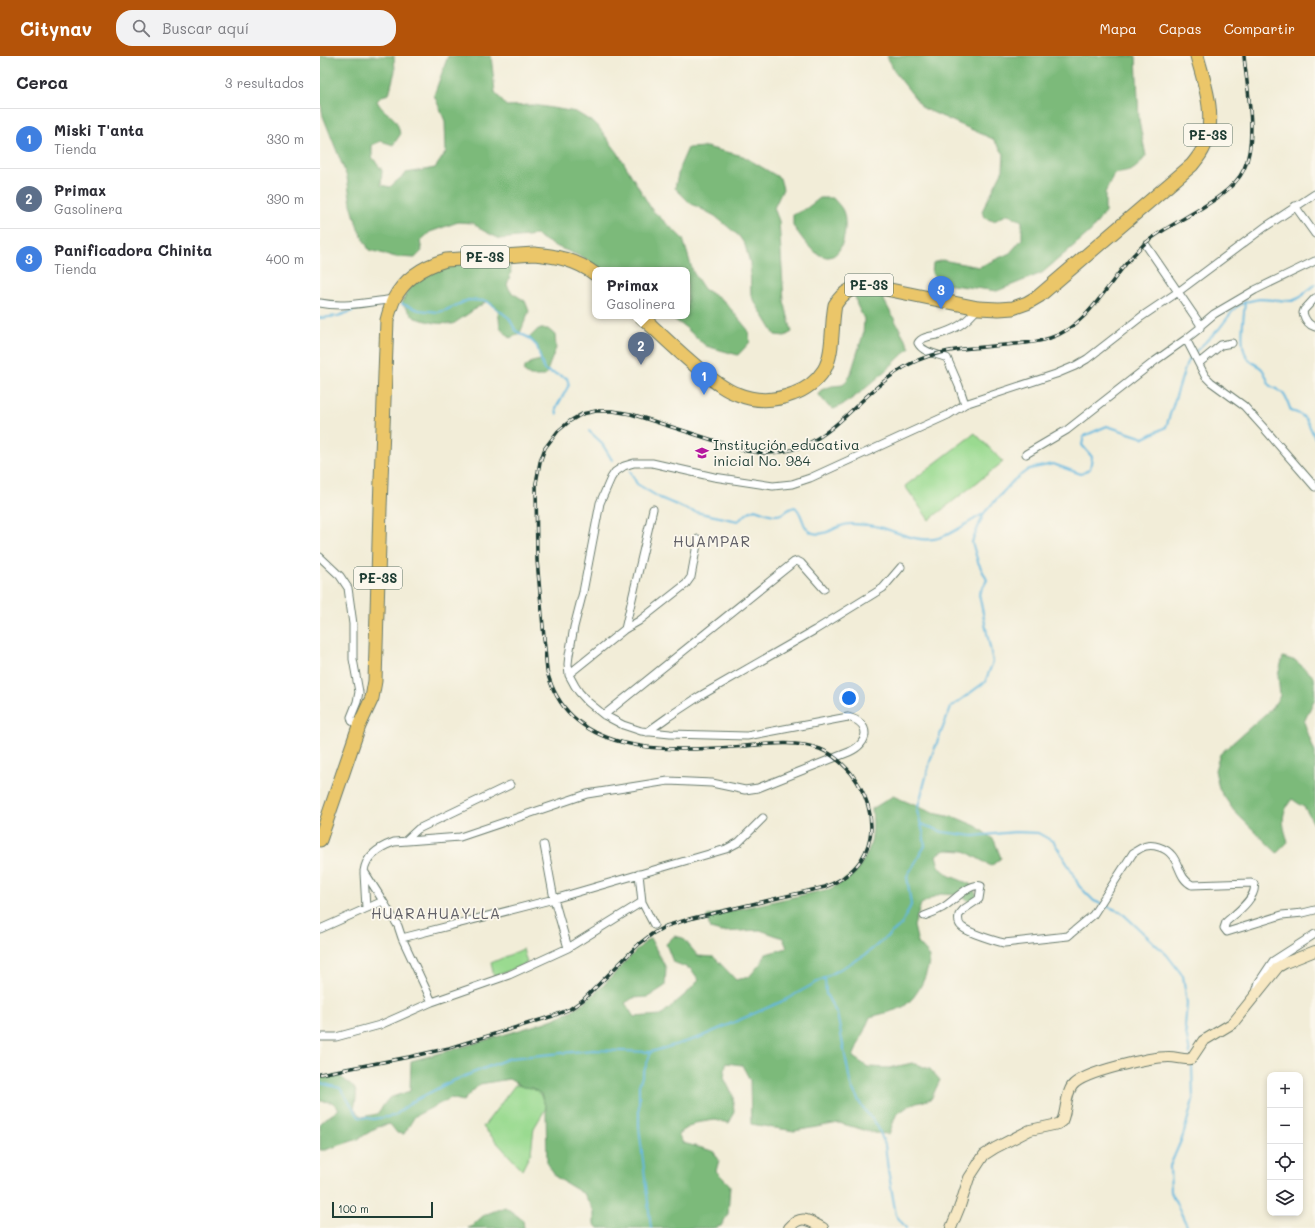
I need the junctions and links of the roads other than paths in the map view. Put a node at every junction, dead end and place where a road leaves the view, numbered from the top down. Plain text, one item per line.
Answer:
1 (1197, 56) edge
2 (1315, 194) edge
3 (1295, 206) junction
4 (1315, 234) edge
5 (1146, 246) dead end
6 (1315, 261) edge
7 (592, 272) edge
8 (1178, 292) junction
9 (1315, 298) edge
10 (394, 299) junction
11 (320, 302) edge
12 (978, 308) junction
13 (644, 319) edge
14 (1201, 325) junction
15 (1315, 327) edge
16 (1187, 342) junction
17 (1232, 343) dead end
18 (1198, 362) junction
19 (965, 404) junction
20 (1026, 454) dead end
21 (1315, 487) edge
22 (653, 508) dead end
23 (698, 539) dead end
24 (320, 557) edge
25 (901, 567) dead end
26 (824, 589) dead end
27 (625, 629) junction
28 (569, 674) junction
29 (604, 715) junction
30 (359, 726) junction
31 (648, 732) junction
32 (510, 785) dead end
33 (763, 818) dead end
34 (320, 840) edge
35 (405, 841) junction
36 (544, 845) dead end
37 (364, 871) junction
38 (639, 874) junction
39 (554, 899) junction
40 (383, 901) junction
41 (642, 902) junction
42 (366, 908) junction
43 (1315, 910) edge
44 (924, 916) dead end
45 (654, 925) dead end
46 (321, 927) edge
47 (1315, 934) edge
48 (402, 938) junction
49 (568, 948) junction
50 (1315, 951) edge
51 (1256, 994) junction
52 (432, 1002) junction
53 (320, 1037) edge
54 (789, 1228) edge
55 (823, 1228) edge
56 (951, 1228) edge

1 - 12 highway, PE-3S
2 - 3 street
3 - 4 street
3 - 8 street
5 - 8 street
6 - 14 street
7 - 10 highway, PE-3S
8 - 14 street
8 - 19 street
9 - 15 street
10 - 11 street
10 - 30 highway, PE-3S
12 - 13 highway, PE-3S
12 - 19 street
14 - 16 street
16 - 18 street
16 - 20 street
17 - 18 street
18 - 21 street
19 - 28 street
22 - 27 street
23 - 27 street
24 - 30 street
25 - 31 street
26 - 29 street
27 - 28 street
28 - 29 street
29 - 31 street
30 - 34 highway, PE-3S
31 - 35 street
32 - 35 street
33 - 38 street
35 - 37 street
36 - 39 street
37 - 40 street
37 - 42 street
38 - 39 street
38 - 41 street
39 - 48 street
39 - 49 street
40 - 42 street
40 - 48 street
41 - 45 street
41 - 49 street
42 - 46 street
43 - 44 street
47 - 51 street
48 - 52 street
49 - 52 street
50 - 51 street
51 - 56 street
52 - 53 street
54 - 55 street

